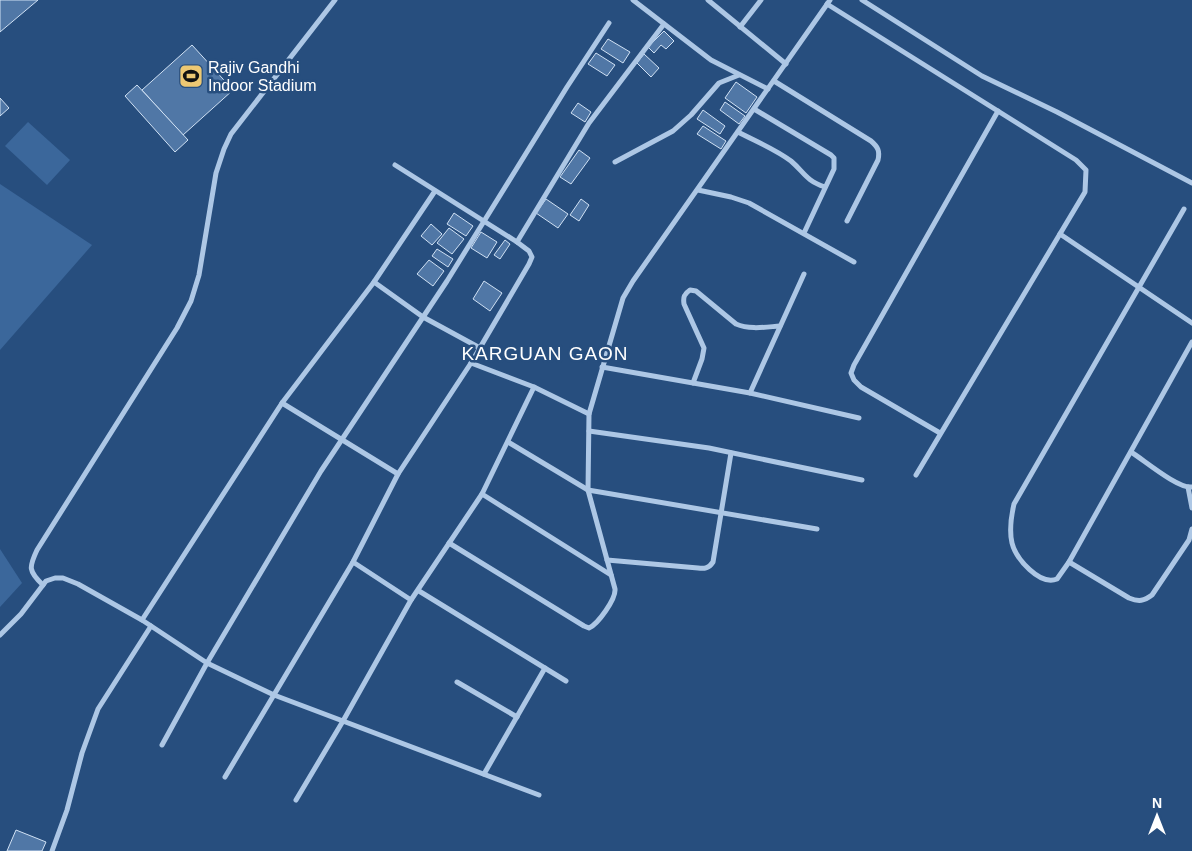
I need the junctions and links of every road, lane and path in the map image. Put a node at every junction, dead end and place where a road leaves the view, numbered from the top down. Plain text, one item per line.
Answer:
1 (335, 0) edge
2 (633, 0) edge
3 (708, 0) edge
4 (761, 0) edge
5 (862, 0) edge
6 (829, 2) edge
7 (609, 23) dead end
8 (664, 24) junction
9 (740, 26) junction
10 (786, 64) junction
11 (739, 75) junction
12 (774, 81) junction
13 (768, 89) junction
14 (754, 109) junction
15 (998, 111) junction
16 (738, 132) junction
17 (615, 162) dead end
18 (395, 165) dead end
19 (1192, 183) edge
20 (825, 188) junction
21 (698, 190) junction
22 (436, 191) junction
23 (1184, 208) dead end
24 (485, 221) junction
25 (846, 221) dead end
26 (804, 233) junction
27 (1060, 234) junction
28 (517, 242) junction
29 (854, 262) dead end
30 (804, 274) dead end
31 (374, 282) junction
32 (1139, 287) junction
33 (423, 317) junction
34 (1192, 323) edge
35 (780, 326) junction
36 (1192, 342) edge
37 (480, 348) junction
38 (471, 363) junction
39 (602, 366) junction
40 (693, 383) junction
41 (534, 388) junction
42 (750, 393) junction
43 (282, 403) junction
44 (589, 414) junction
45 (860, 418) dead end
46 (589, 431) junction
47 (940, 433) junction
48 (341, 440) junction
49 (508, 442) junction
50 (1131, 452) junction
51 (730, 453) junction
52 (398, 474) junction
53 (916, 475) dead end
54 (862, 480) dead end
55 (1190, 487) edge
56 (588, 490) junction
57 (482, 494) junction
58 (1192, 508) edge
59 (722, 513) junction
60 (818, 529) dead end
61 (1192, 529) edge
62 (449, 543) junction
63 (607, 560) junction
64 (353, 562) junction
65 (1069, 562) junction
66 (611, 575) junction
67 (43, 585) junction
68 (419, 591) junction
69 (411, 600) junction
70 (142, 620) junction
71 (151, 626) junction
72 (0, 634) edge
73 (208, 663) junction
74 (545, 668) junction
75 (566, 681) dead end
76 (458, 682) dead end
77 (274, 695) junction
78 (517, 717) junction
79 (343, 721) junction
80 (162, 745) dead end
81 (484, 774) junction
82 (225, 776) dead end
83 (539, 794) dead end
84 (296, 800) dead end
85 (52, 851) edge

1 - 67 street
2 - 8 street
3 - 9 street
4 - 9 street
5 - 19 street
6 - 10 street
6 - 15 street
7 - 24 street
8 - 11 street
8 - 28 street
9 - 10 street
10 - 12 street
11 - 13 street
11 - 17 street
12 - 13 street
12 - 25 street
13 - 14 street
14 - 16 street
14 - 20 street
15 - 27 street
15 - 47 street
16 - 20 street
16 - 21 street
18 - 22 street
20 - 26 street
21 - 26 street
21 - 39 street
22 - 24 street
22 - 31 street
23 - 32 street
24 - 28 street
24 - 33 street
26 - 29 street
27 - 32 street
27 - 47 street
28 - 37 street
30 - 35 street
31 - 33 street
31 - 43 street
32 - 34 street
32 - 65 street
33 - 37 street
33 - 48 street
35 - 40 street
35 - 42 street
36 - 50 street
37 - 38 street
38 - 41 street
38 - 52 street
39 - 40 street
39 - 44 street
40 - 42 street
41 - 44 street
41 - 49 street
42 - 45 street
43 - 48 street
43 - 70 street
44 - 46 street
46 - 51 street
46 - 56 street
47 - 53 street
48 - 52 street
48 - 73 street
49 - 56 street
49 - 57 street
50 - 55 street
50 - 65 street
51 - 54 street
51 - 59 street
52 - 64 street
55 - 58 street
56 - 59 street
56 - 63 street
57 - 62 street
57 - 66 street
59 - 60 street
59 - 63 street
61 - 65 street
62 - 66 street
62 - 68 street
63 - 66 street
64 - 69 street
64 - 77 street
67 - 70 street
67 - 72 street
68 - 69 street
68 - 74 street
69 - 79 street
70 - 71 street
71 - 73 street
71 - 85 street
73 - 77 street
73 - 80 street
74 - 75 street
74 - 78 street
76 - 78 street
77 - 79 street
77 - 82 street
78 - 81 street
79 - 81 street
79 - 84 street
81 - 83 street

